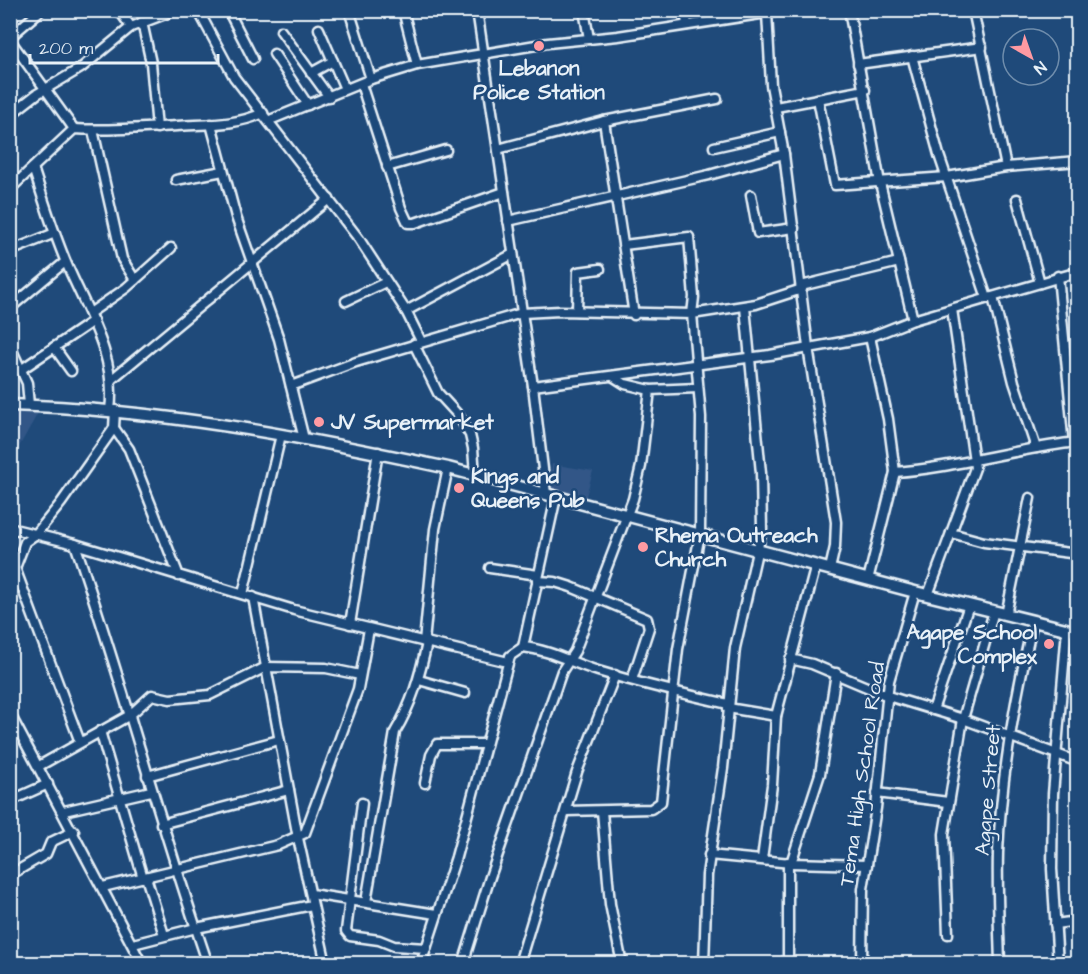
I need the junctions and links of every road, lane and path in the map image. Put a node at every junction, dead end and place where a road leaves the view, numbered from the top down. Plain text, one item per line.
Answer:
1 (41, 10) edge
2 (119, 10) edge
3 (176, 10) edge
4 (198, 10) edge
5 (228, 10) edge
6 (349, 10) edge
7 (403, 10) edge
8 (477, 10) edge
9 (584, 10) edge
10 (685, 10) edge
11 (786, 10) edge
12 (849, 10) edge
13 (973, 10) edge
14 (744, 13) edge
15 (767, 13) junction
16 (142, 22) junction
17 (687, 25) junction
18 (131, 27) junction
19 (319, 29) dead end
20 (281, 31) dead end
21 (10, 39) edge
22 (589, 39) junction
23 (982, 47) junction
24 (484, 53) junction
25 (274, 54) dead end
26 (912, 56) junction
27 (253, 59) dead end
28 (333, 61) junction
29 (858, 64) junction
30 (417, 65) junction
31 (311, 73) junction
32 (370, 79) junction
33 (361, 84) junction
34 (46, 90) junction
35 (345, 90) junction
36 (865, 90) junction
37 (329, 97) junction
38 (717, 99) dead end
39 (818, 99) junction
40 (308, 105) junction
41 (776, 107) junction
42 (10, 115) edge
43 (267, 117) junction
44 (604, 121) junction
45 (211, 124) junction
46 (157, 128) junction
47 (74, 129) junction
48 (93, 130) junction
49 (780, 132) junction
50 (714, 147) dead end
51 (498, 149) junction
52 (446, 150) dead end
53 (783, 154) junction
54 (1077, 161) edge
55 (387, 167) junction
56 (1006, 167) junction
57 (33, 168) junction
58 (223, 171) junction
59 (947, 177) junction
60 (176, 180) dead end
61 (880, 183) junction
62 (10, 189) edge
63 (504, 192) junction
64 (750, 195) dead end
65 (617, 196) junction
66 (329, 199) junction
67 (1017, 199) dead end
68 (508, 221) junction
69 (794, 228) junction
70 (55, 233) junction
71 (624, 245) junction
72 (171, 248) dead end
73 (10, 251) edge
74 (513, 254) junction
75 (66, 262) junction
76 (253, 262) junction
77 (899, 262) junction
78 (600, 269) dead end
79 (1077, 272) edge
80 (1058, 276) junction
81 (135, 280) junction
82 (386, 282) junction
83 (1040, 283) junction
84 (802, 287) junction
85 (990, 298) junction
86 (346, 301) dead end
87 (745, 307) junction
88 (10, 308) edge
89 (952, 309) junction
90 (406, 311) junction
91 (577, 311) junction
92 (522, 313) junction
93 (692, 314) junction
94 (633, 315) junction
95 (91, 317) junction
96 (914, 320) junction
97 (870, 337) junction
98 (417, 343) junction
99 (10, 346) edge
100 (54, 347) junction
101 (808, 347) junction
102 (751, 357) junction
103 (695, 364) junction
104 (22, 369) junction
105 (71, 371) dead end
106 (615, 377) junction
107 (112, 379) junction
108 (291, 386) junction
109 (533, 386) junction
110 (698, 388) junction
111 (650, 390) junction
112 (10, 405) edge
113 (29, 405) junction
114 (113, 410) junction
115 (114, 428) junction
116 (281, 435) junction
117 (304, 439) junction
118 (1076, 442) edge
119 (1036, 448) junction
120 (378, 452) junction
121 (973, 459) junction
122 (448, 468) junction
123 (895, 471) junction
124 (475, 475) junction
125 (551, 495) junction
126 (1030, 498) dead end
127 (626, 516) junction
128 (10, 528) edge
129 (951, 533) junction
130 (36, 534) junction
131 (700, 534) junction
132 (75, 544) junction
133 (1022, 547) junction
134 (758, 550) junction
135 (1077, 554) edge
136 (816, 565) junction
137 (490, 568) dead end
138 (830, 569) junction
139 (13, 570) edge
140 (179, 576) junction
141 (538, 578) junction
142 (868, 580) junction
143 (915, 592) junction
144 (243, 594) junction
145 (928, 596) junction
146 (253, 597) junction
147 (593, 598) junction
148 (969, 605) junction
149 (994, 612) junction
150 (1006, 615) junction
151 (1033, 622) junction
152 (350, 624) junction
153 (369, 629) junction
154 (1072, 631) edge
155 (425, 643) junction
156 (523, 647) junction
157 (790, 658) junction
158 (571, 659) junction
159 (508, 662) junction
160 (266, 667) junction
161 (836, 673) junction
162 (360, 675) junction
163 (615, 675) junction
164 (419, 680) junction
165 (632, 680) junction
166 (674, 692) junction
167 (465, 693) dead end
168 (888, 696) junction
169 (728, 706) junction
170 (933, 710) junction
171 (10, 714) edge
172 (130, 716) junction
173 (776, 717) junction
174 (963, 718) junction
175 (100, 731) junction
176 (1009, 737) junction
177 (279, 740) junction
178 (80, 742) junction
179 (484, 744) junction
180 (1056, 754) junction
181 (1077, 762) edge
182 (39, 766) junction
183 (147, 776) junction
184 (425, 783) dead end
185 (48, 784) junction
186 (289, 790) junction
187 (151, 791) junction
188 (877, 793) junction
189 (119, 798) junction
190 (10, 801) edge
191 (948, 802) junction
192 (362, 803) dead end
193 (602, 811) junction
194 (64, 812) junction
195 (566, 812) junction
196 (161, 824) junction
197 (74, 831) junction
198 (298, 838) junction
199 (709, 855) junction
200 (762, 859) junction
201 (790, 862) junction
202 (867, 865) junction
203 (176, 870) junction
204 (10, 875) edge
205 (144, 877) junction
206 (103, 887) junction
207 (310, 894) junction
208 (348, 899) junction
209 (366, 902) junction
210 (312, 905) junction
211 (436, 915) junction
212 (1077, 921) edge
213 (1055, 924) junction
214 (196, 928) junction
215 (948, 934) dead end
216 (165, 935) junction
217 (133, 944) junction
218 (426, 948) junction
219 (142, 963) edge
220 (208, 963) edge
221 (326, 963) edge
222 (421, 963) edge
223 (463, 963) edge
224 (519, 963) edge
225 (622, 963) edge
226 (705, 963) edge
227 (788, 963) edge
228 (862, 963) edge
229 (1000, 963) edge
230 (1058, 963) edge

1 - 21 street
2 - 18 street
3 - 16 street
4 - 43 street
5 - 27 street
6 - 32 street
7 - 30 street
8 - 24 street
9 - 22 street
10 - 17 street
11 - 15 street
12 - 29 street
13 - 23 street
14 - 15 street
14 - 17 street
15 - 41 street
16 - 18 street
16 - 46 street
17 - 22 street
18 - 34 street
19 - 28 street
20 - 31 street
21 - 34 street
22 - 24 street
23 - 26 street
23 - 56 street
24 - 30 street
24 - 51 street
25 - 40 street
26 - 29 street
26 - 59 street
28 - 31 street
28 - 35 street
29 - 36 street
30 - 32 street
31 - 37 street
32 - 33 street
33 - 35 street
33 - 55 street
34 - 42 street
34 - 47 street
35 - 37 street
36 - 39 street
36 - 61 street
37 - 40 street
38 - 44 street
39 - 41 street
39 - 61 street
40 - 43 street
41 - 49 street
43 - 45 street
43 - 66 street
44 - 51 street
44 - 65 street
45 - 46 street
45 - 58 street
46 - 48 street
47 - 48 street
47 - 57 street
48 - 81 street
49 - 50 street
49 - 53 street
51 - 63 street
52 - 55 street
53 - 65 street
53 - 69 street
54 - 56 street
55 - 63 street
56 - 59 street
57 - 62 street
57 - 70 street
58 - 60 street
58 - 76 street
59 - 61 street
59 - 85 street
61 - 77 street
63 - 68 street
64 - 69 street
65 - 68 street
65 - 71 street
66 - 76 street
66 - 82 street
67 - 83 street
68 - 74 street
69 - 84 street
70 - 73 street
70 - 75 street
71 - 93 street
71 - 94 street
72 - 81 street
74 - 90 street
74 - 92 street
75 - 88 street
75 - 95 street
76 - 107 street
76 - 108 street
77 - 84 street
77 - 96 street
78 - 91 street
79 - 80 street
80 - 83 street
80 - 118 street
81 - 95 street
82 - 86 street
82 - 90 street
83 - 85 street
84 - 87 street
84 - 101 street
85 - 89 street
85 - 119 street
87 - 93 street
87 - 102 street
89 - 96 street
89 - 121 street
90 - 98 street
91 - 92 street
91 - 94 street
92 - 98 street
92 - 109 street
93 - 94 street
93 - 103 street
95 - 100 street
95 - 107 street
96 - 97 street
97 - 101 street
97 - 123 street
98 - 108 street
98 - 124 street
99 - 104 street
100 - 104 street
100 - 105 street
101 - 102 street
101 - 138 street
102 - 103 street
102 - 134 street
103 - 106 street
103 - 110 street
104 - 113 street
106 - 109 street
106 - 111 street
107 - 114 street
108 - 117 street
109 - 125 street
110 - 111 street
110 - 131 street
111 - 127 street
112 - 113 main road
113 - 114 main road
114 - 115 street
114 - 116 main road
115 - 130 street
115 - 140 street
116 - 117 main road
116 - 144 street
117 - 120 main road
118 - 119 street
119 - 121 street
120 - 122 main road
120 - 152 street
121 - 123 street
121 - 129 street
122 - 124 main road
122 - 155 street
123 - 142 street
124 - 125 main road
125 - 127 main road
125 - 141 street
126 - 133 street
127 - 131 main road
127 - 147 street
128 - 130 street
129 - 133 street
129 - 145 street
130 - 132 street
130 - 139 street
131 - 134 main road
131 - 166 street
132 - 140 street
132 - 172 street
133 - 135 street
133 - 150 street
134 - 136 main road
134 - 169 street
136 - 138 main road
136 - 157 street
137 - 141 street
138 - 142 main road
139 - 178 street
140 - 144 street
141 - 147 street
141 - 156 street
142 - 143 main road
143 - 145 main road
143 - 168 street, Tema High School Road
144 - 146 street
145 - 148 main road
146 - 152 street
146 - 160 street
147 - 158 street
147 - 165 street
148 - 149 main road
148 - 170 street
149 - 150 main road
149 - 174 street
150 - 151 main road
151 - 154 main road
151 - 176 street, Agape Street
152 - 153 street
153 - 155 street
153 - 162 street
154 - 180 street
155 - 159 street
155 - 164 street
156 - 158 street
156 - 159 street
157 - 161 street
157 - 173 street
158 - 163 street
158 - 223 street
159 - 179 street
160 - 162 street
160 - 172 street
160 - 177 street
161 - 168 street
161 - 201 street
162 - 198 street
163 - 165 street
163 - 195 street
164 - 167 street
164 - 209 street
165 - 166 street
166 - 169 street
166 - 193 street
168 - 170 street
168 - 188 street, Tema High School Road
169 - 173 street
169 - 199 street
170 - 174 street
171 - 182 street
172 - 175 street
172 - 183 street
173 - 200 street
174 - 176 street
174 - 191 street
175 - 178 street
175 - 189 street
176 - 180 street
176 - 229 street, Agape Street
177 - 183 street
177 - 186 street
178 - 182 street
179 - 184 street
179 - 211 street
180 - 181 street
180 - 213 street
182 - 185 street
183 - 187 street
185 - 190 street
185 - 194 street
186 - 196 street
186 - 198 street
187 - 189 street
187 - 196 street
188 - 191 street
188 - 202 street, Tema High School Road
189 - 194 street
189 - 205 street
191 - 215 street
192 - 208 street
193 - 195 street
193 - 225 street
194 - 197 street
195 - 224 street
196 - 203 street
197 - 204 street
197 - 206 street
198 - 203 street
198 - 207 street
199 - 200 street
199 - 226 street
200 - 201 street
201 - 202 street
201 - 227 street
202 - 228 street, Tema High School Road
203 - 205 street
203 - 214 street
205 - 206 street
205 - 216 street
206 - 217 street
207 - 208 street
207 - 210 street
208 - 209 street
208 - 218 street
209 - 211 street
210 - 214 street
210 - 221 street
211 - 218 street
212 - 213 street
213 - 230 street
214 - 216 street
214 - 220 street
216 - 217 street
217 - 219 street
218 - 222 street

